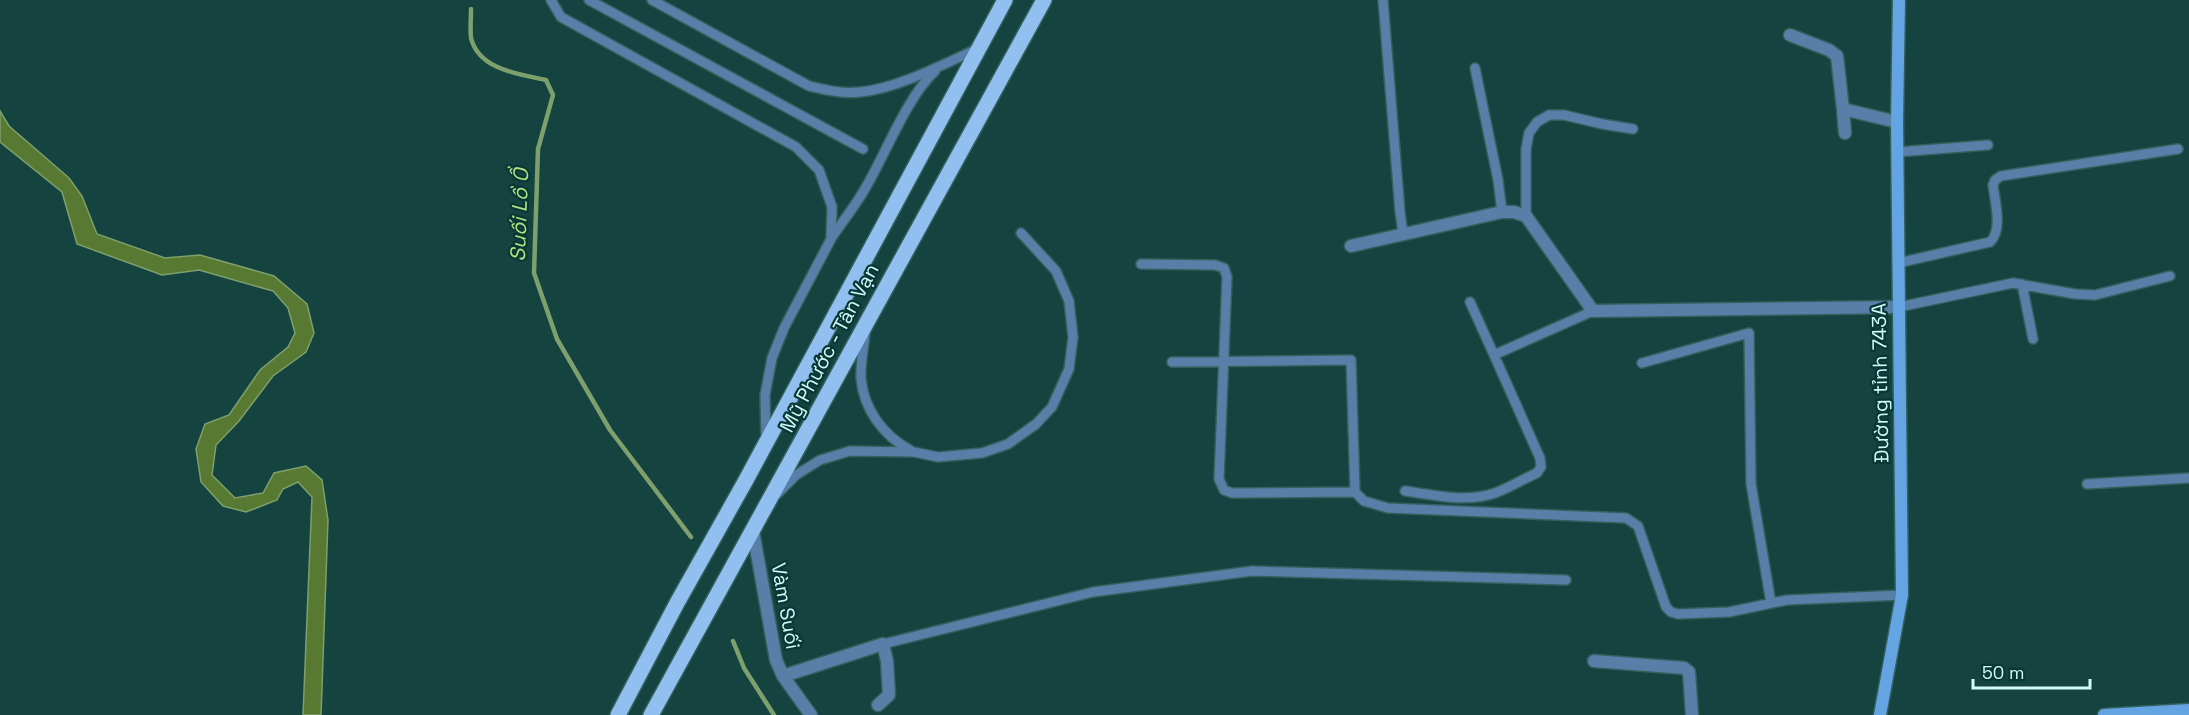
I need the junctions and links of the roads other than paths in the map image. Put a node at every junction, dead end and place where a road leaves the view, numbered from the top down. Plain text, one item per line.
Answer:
1 (551, 0) edge
2 (589, 0) edge
3 (652, 0) edge
4 (1005, 0) edge
5 (1044, 0) edge
6 (1383, 0) edge
7 (1899, 0) edge
8 (1790, 36) dead end
9 (980, 48) junction
10 (941, 65) junction
11 (1475, 68) dead end
12 (1843, 109) junction
13 (1897, 122) junction
14 (1633, 129) dead end
15 (1845, 133) dead end
16 (1988, 145) dead end
17 (863, 149) dead end
18 (2178, 149) dead end
19 (1898, 152) junction
20 (1502, 212) junction
21 (1526, 216) junction
22 (1021, 233) dead end
23 (1403, 233) junction
24 (831, 239) junction
25 (1351, 246) dead end
26 (1898, 263) junction
27 (1141, 264) dead end
28 (2170, 276) dead end
29 (2022, 284) junction
30 (1470, 302) dead end
31 (1899, 307) junction
32 (1593, 311) junction
33 (866, 324) junction
34 (2033, 339) dead end
35 (1494, 355) junction
36 (1172, 362) dead end
37 (1224, 363) junction
38 (1642, 363) dead end
39 (766, 444) junction
40 (914, 452) junction
41 (2189, 478) edge
42 (2087, 484) dead end
43 (1406, 491) dead end
44 (1354, 492) junction
45 (769, 502) junction
46 (753, 531) junction
47 (1566, 579) dead end
48 (1902, 595) junction
49 (1771, 603) junction
50 (884, 644) junction
51 (1594, 661) dead end
52 (783, 676) junction
53 (878, 705) dead end
54 (2189, 710) edge
55 (618, 715) edge
56 (651, 715) edge
57 (811, 715) edge
58 (1692, 715) edge
59 (1880, 715) edge
60 (2104, 715) edge

1 - 24 lane
2 - 17 lane
3 - 10 lane
4 - 9 main road, Mỹ Phước - Tân Vạn
5 - 33 main road, Mỹ Phước - Tân Vạn
6 - 23 lane
7 - 13 main road, Đường tỉnh 743A
8 - 12 street
9 - 10 lane
9 - 39 main road, Mỹ Phước - Tân Vạn
10 - 24 lane
11 - 20 lane
12 - 13 street
12 - 15 street
13 - 19 main road, Đường tỉnh 743A
14 - 21 lane
16 - 19 lane
18 - 26 lane
19 - 26 main road, Đường tỉnh 743A
20 - 21 street
20 - 23 street
21 - 32 street
22 - 40 lane
23 - 25 street
24 - 39 lane
26 - 31 main road, Đường tỉnh 743A
27 - 37 lane
28 - 29 lane
29 - 31 lane
29 - 34 lane
30 - 35 lane
31 - 32 street
31 - 48 main road, Đường tỉnh 743A
32 - 35 lane
33 - 40 lane
33 - 45 main road, Mỹ Phước - Tân Vạn
35 - 43 lane
36 - 37 lane
37 - 44 lane
37 - 44 lane
38 - 49 lane
39 - 55 main road, Mỹ Phước - Tân Vạn
40 - 45 lane
41 - 42 lane
44 - 49 lane
45 - 46 main road, Mỹ Phước - Tân Vạn
46 - 52 street, Vàm Suối
46 - 56 main road, Mỹ Phước - Tân Vạn
47 - 50 lane
48 - 49 lane
48 - 59 main road, Đường tỉnh 743A
50 - 52 street
50 - 53 street
51 - 58 street
52 - 57 street, Vàm Suối
54 - 60 main road

